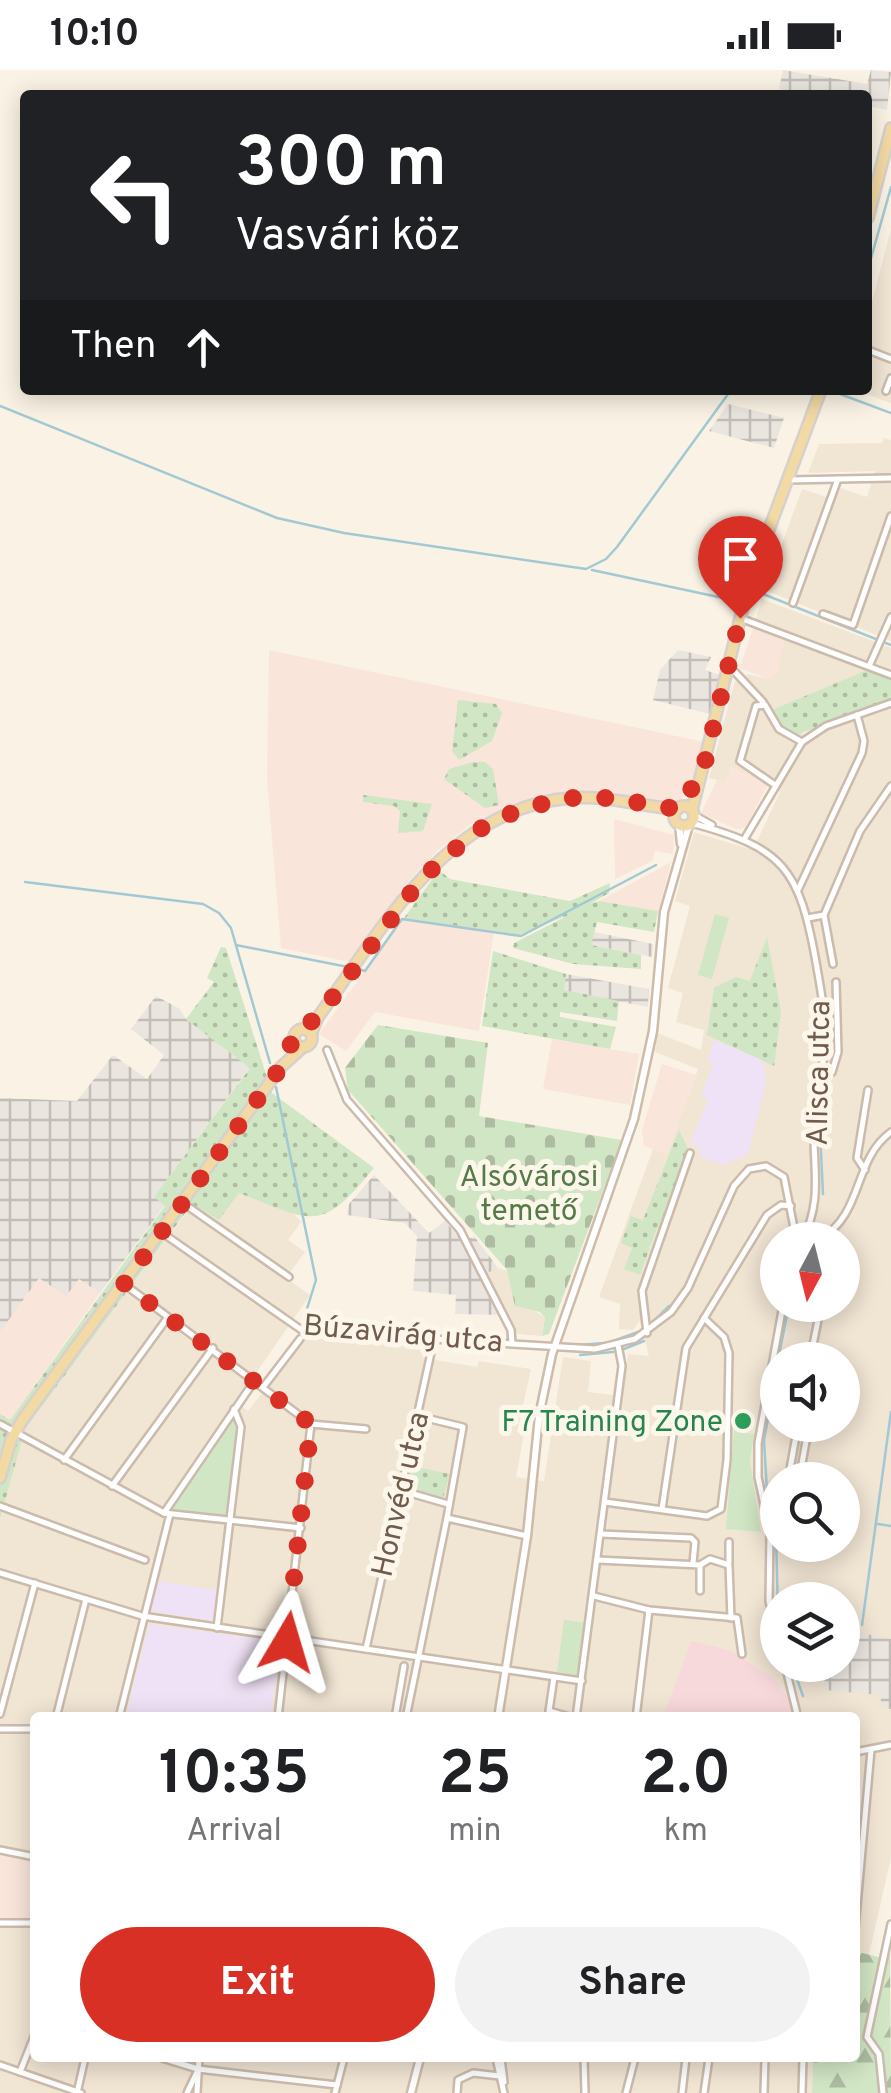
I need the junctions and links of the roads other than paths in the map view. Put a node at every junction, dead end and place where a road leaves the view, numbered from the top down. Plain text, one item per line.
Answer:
1 (891, 128) edge
2 (872, 202) edge
3 (891, 378) edge
4 (886, 391) dead end
5 (819, 395) edge
6 (891, 478) edge
7 (838, 479) junction
8 (788, 480) junction
9 (891, 516) edge
10 (793, 603) dead end
11 (822, 614) dead end
12 (891, 617) edge
13 (740, 618) junction
14 (870, 664) junction
15 (735, 672) dead end
16 (891, 675) edge
17 (891, 702) edge
18 (765, 705) junction
19 (857, 715) junction
20 (802, 742) junction
21 (775, 786) junction
22 (891, 786) edge
23 (685, 816) junction
24 (745, 838) junction
25 (798, 890) junction
26 (824, 915) junction
27 (808, 918) junction
28 (833, 964) dead end
29 (836, 982) dead end
30 (306, 1032) junction
31 (299, 1044) junction
32 (327, 1050) dead end
33 (821, 1071) junction
34 (868, 1090) dead end
35 (891, 1132) edge
36 (690, 1153) dead end
37 (865, 1170) junction
38 (183, 1203) junction
39 (792, 1206) junction
40 (793, 1222) edge
41 (808, 1222) edge
42 (843, 1222) edge
43 (162, 1232) junction
44 (290, 1277) dead end
45 (124, 1284) junction
46 (168, 1316) junction
47 (704, 1318) junction
48 (780, 1322) edge
49 (647, 1333) junction
50 (300, 1339) dead end
51 (434, 1339) junction
52 (512, 1344) junction
53 (554, 1346) junction
54 (618, 1346) junction
55 (213, 1348) junction
56 (255, 1380) junction
57 (264, 1386) junction
58 (234, 1409) junction
59 (418, 1416) junction
60 (0, 1424) edge
61 (311, 1424) junction
62 (366, 1429) dead end
63 (14, 1432) junction
64 (64, 1460) junction
65 (760, 1463) edge
66 (0, 1478) edge
67 (112, 1486) junction
68 (402, 1491) junction
69 (605, 1502) junction
70 (448, 1504) junction
71 (0, 1506) edge
72 (662, 1510) junction
73 (167, 1513) junction
74 (447, 1518) junction
75 (230, 1520) junction
76 (301, 1528) junction
77 (601, 1534) junction
78 (527, 1536) junction
79 (729, 1542) dead end
80 (145, 1560) dead end
81 (598, 1560) junction
82 (696, 1565) junction
83 (729, 1565) junction
84 (0, 1573) edge
85 (35, 1583) junction
86 (700, 1591) dead end
87 (594, 1596) junction
88 (86, 1599) junction
89 (648, 1610) junction
90 (142, 1616) junction
91 (730, 1618) junction
92 (217, 1628) junction
93 (287, 1638) junction
94 (366, 1649) junction
95 (742, 1654) dead end
96 (418, 1656) junction
97 (404, 1666) dead end
98 (506, 1670) junction
99 (554, 1677) junction
100 (582, 1680) junction
101 (790, 1682) edge
102 (58, 1712) edge
103 (120, 1712) edge
104 (279, 1712) edge
105 (397, 1712) edge
106 (407, 1712) edge
107 (499, 1712) edge
108 (552, 1712) edge
109 (576, 1712) edge
110 (637, 1712) edge
111 (797, 1712) edge
112 (0, 1714) edge
113 (30, 1729) edge
114 (0, 1730) edge
115 (891, 1745) edge
116 (871, 1750) junction
117 (860, 1751) edge
118 (0, 1850) edge
119 (30, 1856) edge
120 (860, 1872) edge
121 (0, 1923) edge
122 (30, 1923) edge
123 (891, 1924) edge
124 (30, 2047) edge
125 (84, 2062) edge
126 (175, 2062) edge
127 (198, 2062) edge
128 (343, 2062) edge
129 (419, 2062) edge
130 (498, 2062) edge
131 (499, 2062) edge
132 (584, 2062) edge
133 (635, 2062) edge
134 (686, 2062) edge
135 (708, 2062) edge
136 (765, 2062) edge
137 (802, 2062) edge
138 (0, 2065) edge
139 (198, 2069) junction
140 (20, 2072) junction
141 (500, 2076) junction
142 (502, 2085) junction
143 (336, 2089) edge
144 (79, 2093) edge
145 (187, 2093) edge
146 (197, 2093) edge
147 (411, 2093) edge
148 (457, 2093) edge
149 (504, 2093) edge
150 (584, 2093) edge
151 (626, 2093) edge
152 (682, 2093) edge
153 (704, 2093) edge
154 (764, 2093) edge
155 (802, 2093) edge
156 (884, 2093) edge

1 - 2 main road
3 - 4 street
5 - 8 main road
6 - 7 street
7 - 8 street
7 - 10 street
8 - 13 main road
9 - 11 street
12 - 14 street
13 - 14 street
13 - 23 main road
14 - 16 street
15 - 18 street
17 - 19 street
18 - 20 street
18 - 21 street
19 - 20 street
19 - 25 street
20 - 21 street
21 - 24 street
22 - 26 street
23 - 24 street, Alisca utca
23 - 30 main road
23 - 53 street
24 - 25 street, Alisca utca
25 - 27 street, Alisca utca
26 - 27 street
26 - 28 street
27 - 33 street, Alisca utca
29 - 33 street
30 - 31 main road
30 - 31 main road
31 - 38 main road
32 - 52 street
33 - 41 street, Alisca utca
34 - 37 street
35 - 37 street
36 - 49 street
37 - 42 street
38 - 43 main road
38 - 44 street
39 - 40 street
39 - 47 street
39 - 49 street
43 - 45 main road
43 - 51 street, Búzavirág utca
45 - 46 street
45 - 63 main road
46 - 55 street
46 - 64 street
47 - 72 street
47 - 72 street
48 - 65 street
49 - 54 street
50 - 57 street
51 - 52 street, Búzavirág utca
51 - 59 street, Honvéd utca
52 - 53 street, Búzavirág utca
53 - 54 street, Búzavirág utca
53 - 78 street
54 - 69 street
55 - 56 street
55 - 67 street
56 - 57 street
56 - 58 street
57 - 61 street
58 - 73 street
58 - 75 street
59 - 68 street, Honvéd utca
59 - 70 street
60 - 63 street
61 - 62 street
61 - 76 street
63 - 64 street
63 - 66 main road
64 - 67 street
67 - 73 street
68 - 70 street
68 - 94 street, Honvéd utca
69 - 72 street
69 - 77 street
70 - 74 street
71 - 80 street
73 - 75 street
73 - 90 street
74 - 78 street
74 - 96 street
75 - 76 street
75 - 92 street
76 - 93 street
77 - 81 street
77 - 82 street
78 - 98 street
79 - 83 street
81 - 82 street
81 - 87 street
82 - 83 street
82 - 86 street
83 - 91 street
84 - 85 street
85 - 88 street
85 - 112 street
87 - 89 street
87 - 100 street
88 - 90 street
88 - 102 street
89 - 91 street
89 - 110 street
90 - 92 street
90 - 103 street
91 - 95 street
92 - 93 street
93 - 94 street
93 - 104 street
94 - 96 street
96 - 98 street
96 - 106 street
97 - 105 street
98 - 99 street
98 - 107 street
99 - 100 street
99 - 108 street
100 - 109 street
101 - 111 street
113 - 114 street
115 - 116 street
116 - 117 street
116 - 120 street
118 - 119 street
121 - 122 street
123 - 156 street
124 - 140 street
125 - 144 street
126 - 139 street
127 - 139 street
128 - 143 street
129 - 147 street
130 - 141 street
131 - 142 street
132 - 150 street
133 - 151 street
134 - 152 street
135 - 153 street
136 - 154 street
137 - 155 street
138 - 140 street
139 - 143 street
139 - 145 street
139 - 146 street
140 - 144 street
141 - 142 street
141 - 148 street
142 - 149 street

